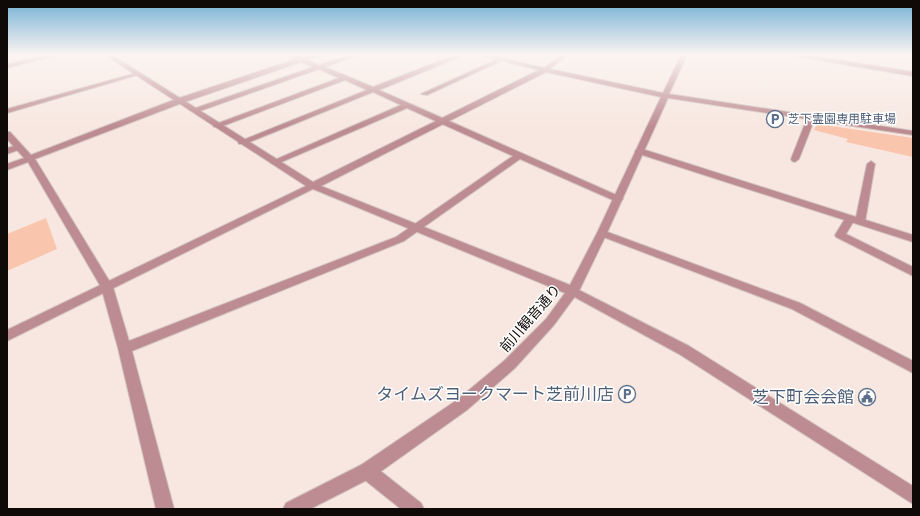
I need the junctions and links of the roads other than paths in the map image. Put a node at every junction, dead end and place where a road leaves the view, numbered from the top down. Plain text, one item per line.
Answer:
1 (120, 79) edge
2 (146, 79) edge
3 (241, 79) edge
4 (284, 79) edge
5 (342, 79) edge
6 (348, 79) edge
7 (400, 79) edge
8 (458, 79) edge
9 (527, 79) edge
10 (587, 79) edge
11 (673, 79) edge
12 (373, 90) junction
13 (425, 94) dead end
14 (666, 96) junction
15 (179, 100) junction
16 (407, 105) junction
17 (194, 110) junction
18 (7, 111) edge
19 (812, 118) junction
20 (444, 121) junction
21 (217, 125) junction
22 (913, 133) edge
23 (7, 134) edge
24 (242, 142) junction
25 (13, 149) edge
26 (639, 151) junction
27 (520, 155) junction
28 (795, 158) dead end
29 (30, 159) junction
30 (274, 162) junction
31 (871, 164) dead end
32 (7, 167) edge
33 (313, 186) junction
34 (618, 200) junction
35 (855, 221) junction
36 (416, 228) junction
37 (602, 233) junction
38 (913, 239) edge
39 (913, 272) edge
40 (107, 287) junction
41 (573, 291) junction
42 (7, 336) edge
43 (125, 348) junction
44 (913, 366) edge
45 (367, 471) junction
46 (913, 496) edge
47 (165, 509) edge
48 (292, 509) edge
49 (415, 509) edge

1 - 18 street
2 - 15 street
3 - 15 street
4 - 17 street
5 - 21 street
6 - 12 street
7 - 12 street
8 - 13 street
9 - 20 street
10 - 14 street
11 - 14 street, 前川観音通り
12 - 16 street
12 - 24 street
14 - 19 street
14 - 26 street, 前川観音通り
15 - 17 street
15 - 29 street
16 - 20 street
16 - 30 street
17 - 21 street
19 - 22 street
19 - 28 street
20 - 27 street
20 - 33 street
21 - 24 street
23 - 25 street
24 - 30 street
25 - 29 street
26 - 34 street, 前川観音通り
26 - 35 street
27 - 34 street
27 - 36 street
29 - 32 street
29 - 40 street
30 - 33 street
31 - 35 street
33 - 36 street
33 - 40 street
34 - 37 street, 前川観音通り
35 - 38 street
35 - 39 street
36 - 41 street
36 - 43 street
37 - 41 street, 前川観音通り
37 - 44 street
40 - 42 street
40 - 43 street
41 - 45 street, 前川観音通り
41 - 46 street
43 - 47 street
45 - 48 street, 前川観音通り
45 - 49 street

